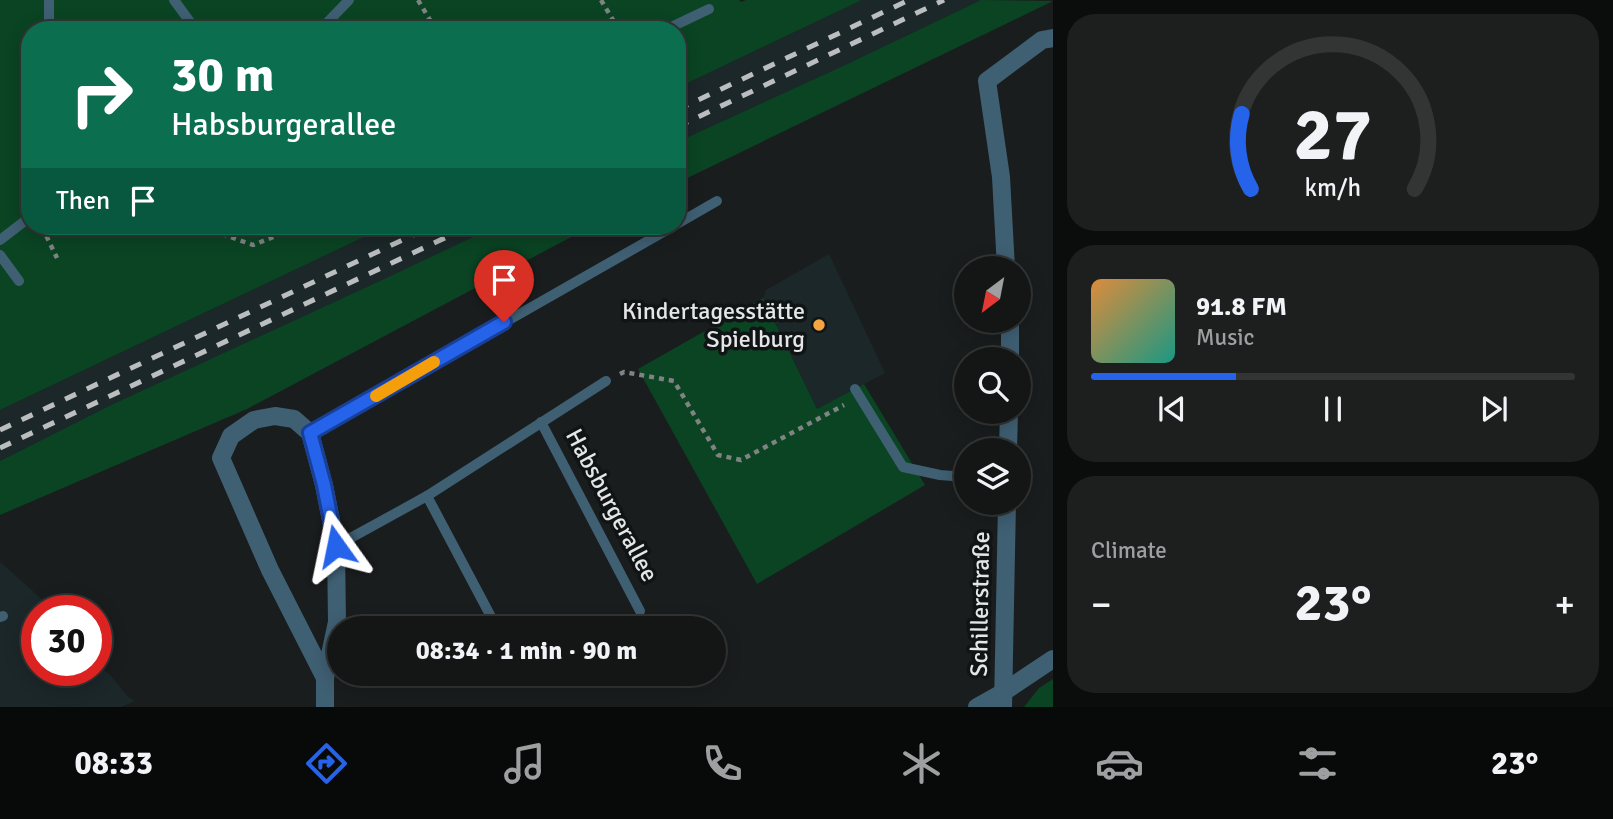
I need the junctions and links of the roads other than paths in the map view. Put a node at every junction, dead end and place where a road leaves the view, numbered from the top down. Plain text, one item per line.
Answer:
1 (49, 0) edge
2 (174, 0) edge
3 (191, 0) edge
4 (349, 0) edge
5 (181, 9) junction
6 (709, 9) dead end
7 (49, 21) edge
8 (190, 21) edge
9 (329, 21) edge
10 (684, 21) edge
11 (1053, 38) edge
12 (717, 201) dead end
13 (686, 219) edge
14 (21, 224) edge
15 (658, 235) edge
16 (0, 240) edge
17 (0, 255) edge
18 (1005, 256) edge
19 (19, 281) dead end
20 (606, 381) road end
21 (855, 389) dead end
22 (541, 422) junction
23 (310, 433) junction
24 (954, 476) edge
25 (427, 496) junction
26 (1007, 515) edge
27 (336, 546) junction
28 (640, 611) dead end
29 (491, 616) edge
30 (1053, 659) edge
31 (325, 678) junction
32 (1002, 700) edge
33 (325, 707) edge
34 (977, 707) edge

1 - 7 lane
2 - 5 lane
3 - 5 lane
4 - 9 lane
5 - 8 lane
6 - 10 lane
11 - 18 street
12 - 13 lane
14 - 16 lane
15 - 23 lane
17 - 19 lane
20 - 22 lane, Habsburgerallee
21 - 24 lane
22 - 25 lane, Habsburgerallee
22 - 28 lane, Habsburgerallee
23 - 27 street
23 - 31 street
25 - 27 lane, Habsburgerallee
25 - 29 lane
26 - 32 street, Schillerstraße
27 - 31 street
30 - 32 street
31 - 33 street
32 - 34 street

